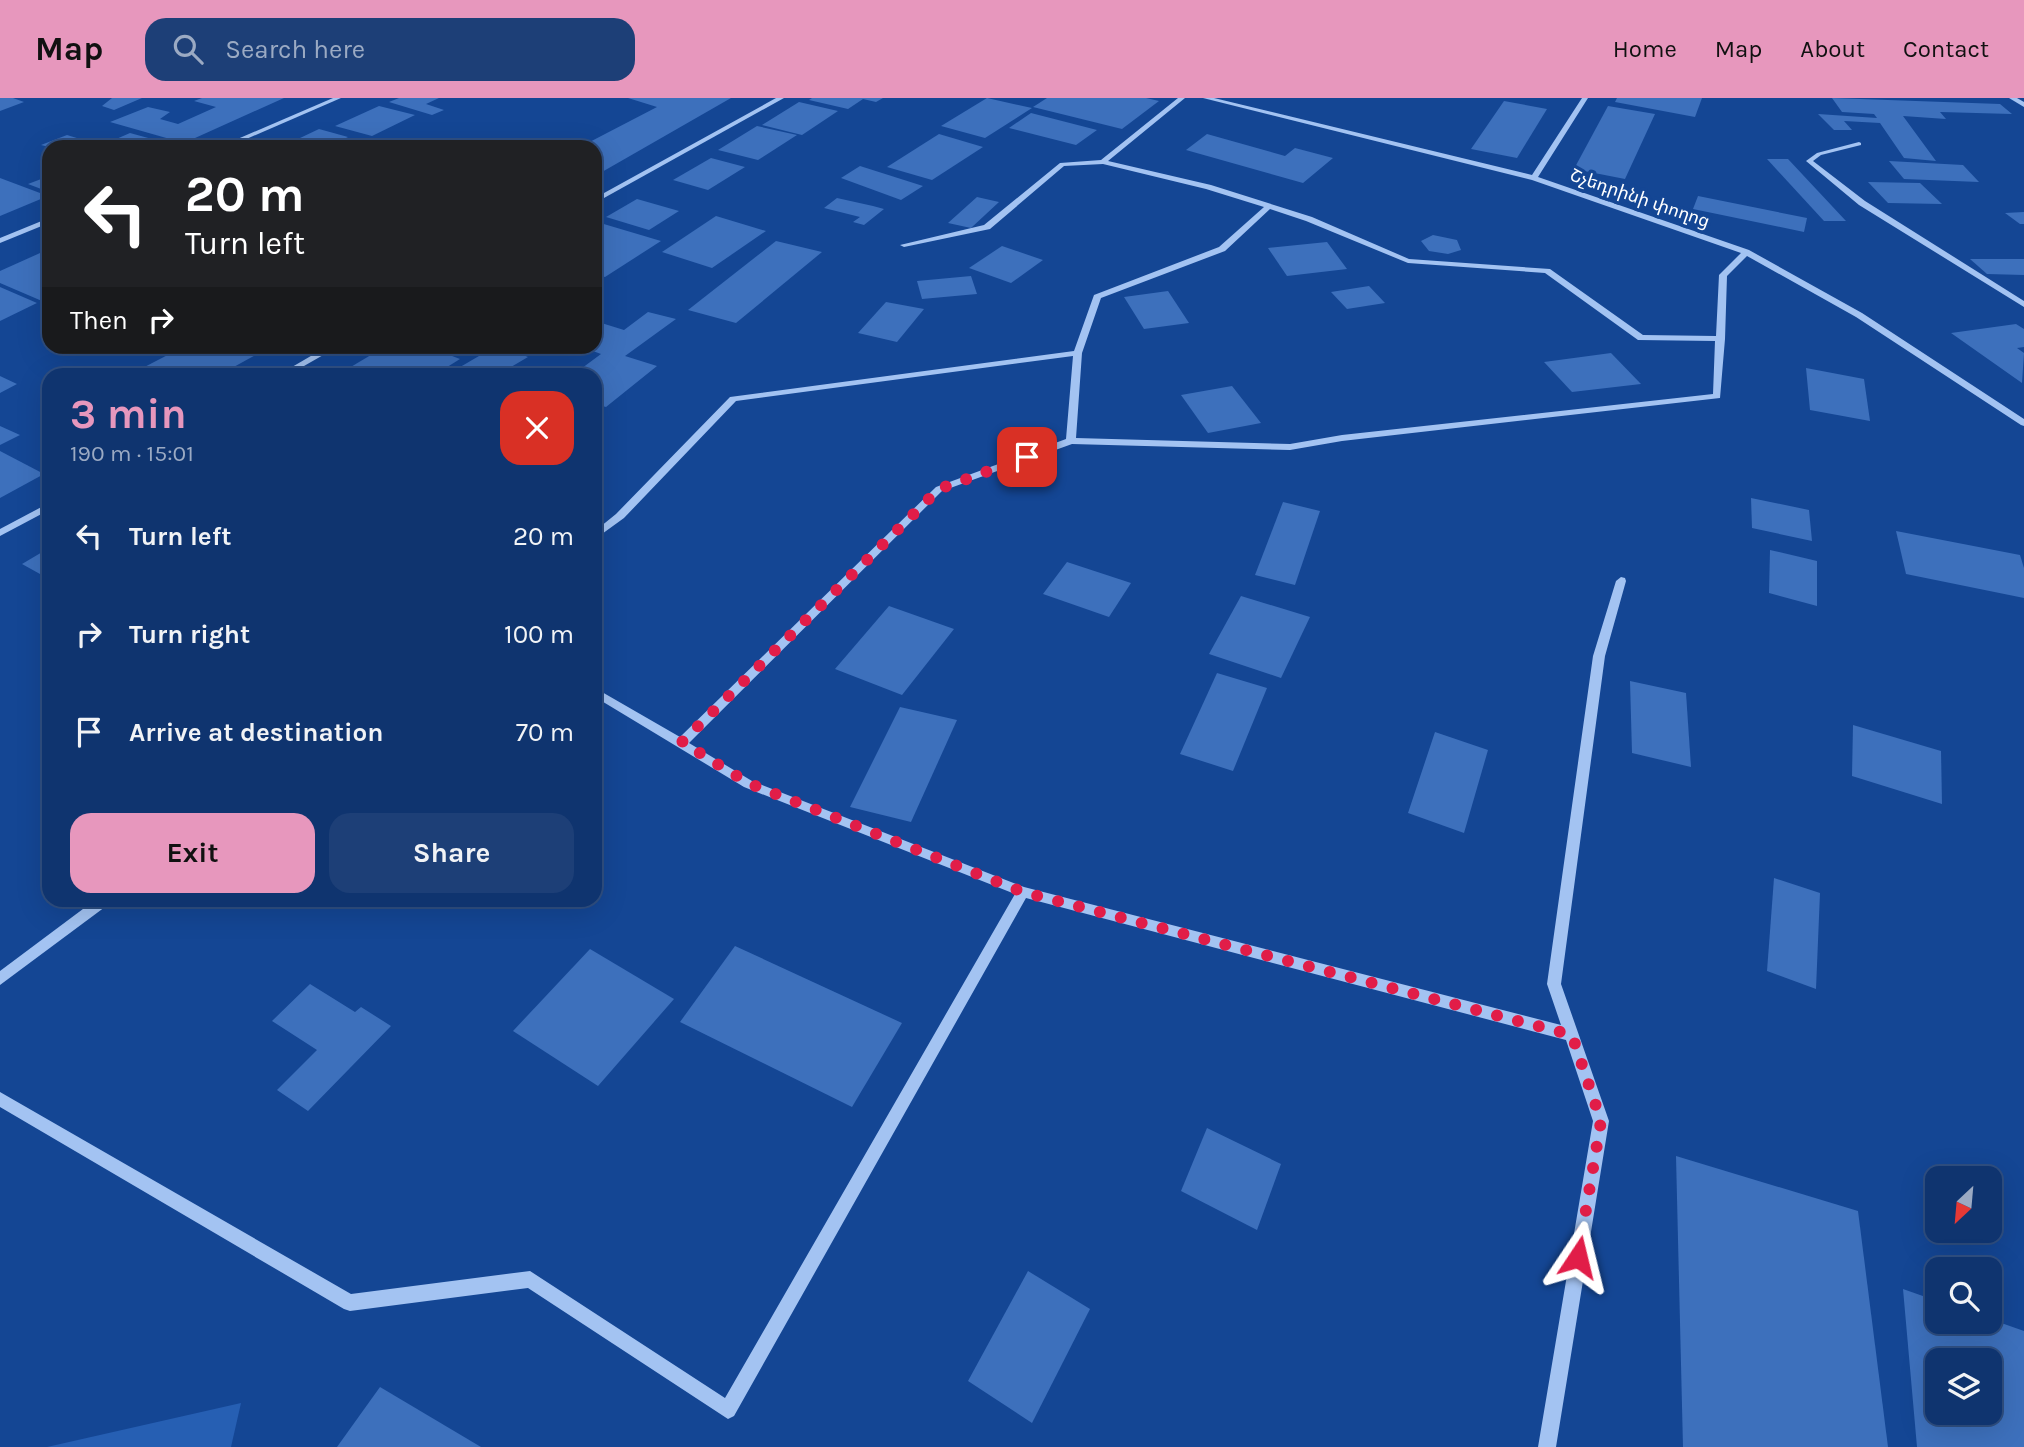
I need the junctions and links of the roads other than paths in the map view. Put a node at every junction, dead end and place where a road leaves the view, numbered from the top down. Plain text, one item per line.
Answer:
1 (338, 98) edge
2 (781, 98) edge
3 (1182, 98) edge
4 (1206, 98) edge
5 (1585, 98) edge
6 (2012, 98) edge
7 (2024, 105) edge
8 (239, 140) edge
9 (1859, 144) dead end
10 (1103, 162) junction
11 (1534, 178) junction
12 (602, 197) edge
13 (1269, 206) junction
14 (42, 223) edge
15 (0, 241) edge
16 (904, 245) dead end
17 (1746, 252) junction
18 (2024, 305) edge
19 (1721, 340) junction
20 (1077, 353) junction
21 (320, 354) edge
22 (295, 368) edge
23 (2022, 419) edge
24 (1071, 441) junction
25 (42, 510) edge
26 (602, 530) edge
27 (0, 533) edge
28 (1622, 581) dead end
29 (602, 696) edge
30 (682, 742) junction
31 (1023, 892) junction
32 (95, 907) edge
33 (0, 979) edge
34 (1572, 1035) junction
35 (0, 1099) edge
36 (1547, 1447) edge

1 - 8 street
2 - 12 street
3 - 10 street
4 - 11 street, Շչեդրինի փողոց
5 - 11 street
6 - 7 street
9 - 18 street
10 - 13 street
10 - 16 street
11 - 17 street, Շչեդրինի փողոց
13 - 19 street
13 - 20 street
14 - 15 street
17 - 19 street
17 - 23 street, Շչեդրինի փողոց
19 - 24 street
20 - 24 street
20 - 26 street
21 - 22 street
24 - 30 street
25 - 27 street
28 - 34 street
29 - 30 street
30 - 31 street
31 - 34 street
31 - 35 street
32 - 33 street
34 - 36 street

